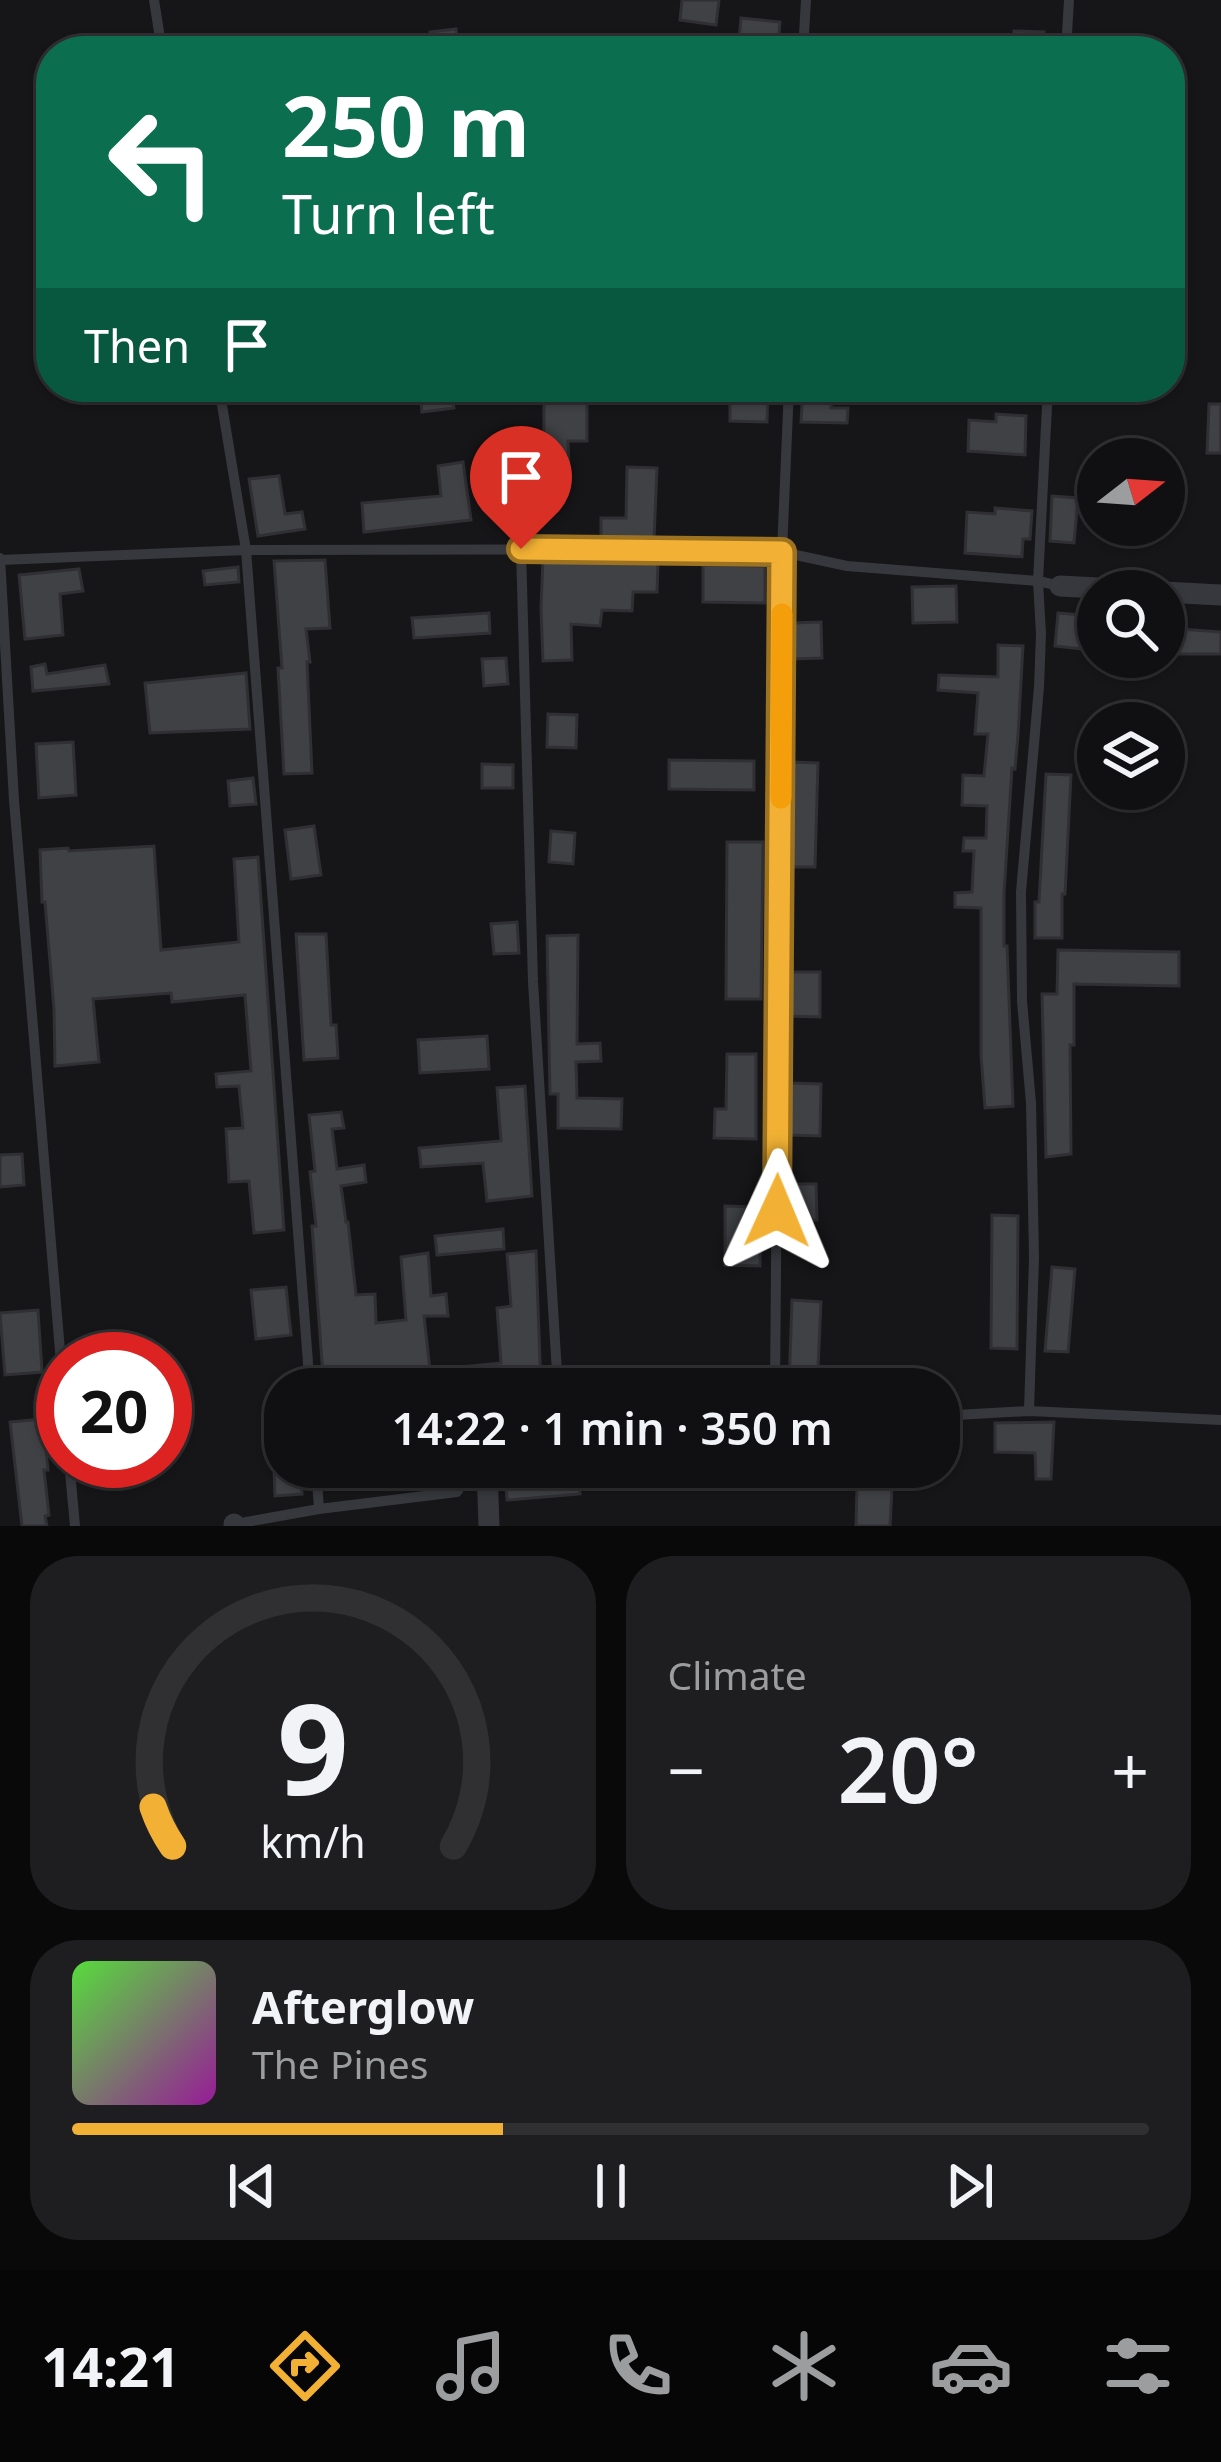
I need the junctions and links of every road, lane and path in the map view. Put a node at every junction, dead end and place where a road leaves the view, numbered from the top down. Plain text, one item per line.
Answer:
1 (154, 0) edge
2 (806, 0) edge
3 (1069, 0) edge
4 (160, 36) edge
5 (804, 36) edge
6 (1067, 36) edge
7 (221, 402) edge
8 (788, 402) edge
9 (1048, 402) edge
10 (521, 549) junction
11 (246, 550) junction
12 (782, 552) junction
13 (0, 559) edge
14 (1049, 583) junction
15 (1077, 585) edge
16 (1185, 593) edge
17 (1221, 595) edge
18 (58, 1332) edge
19 (308, 1368) edge
20 (557, 1368) edge
21 (776, 1368) edge
22 (1029, 1411) junction
23 (960, 1416) edge
24 (1221, 1420) edge
25 (71, 1488) edge
26 (318, 1488) edge
27 (459, 1488) edge
28 (488, 1488) edge
29 (319, 1509) junction
30 (75, 1526) edge
31 (231, 1526) edge
32 (490, 1526) edge

1 - 4 lane
2 - 5 lane
3 - 6 lane
7 - 11 lane
8 - 12 lane
9 - 14 lane
10 - 11 lane
10 - 12 lane
10 - 20 lane
11 - 13 lane
11 - 19 lane
12 - 14 lane
12 - 21 lane
13 - 18 lane
14 - 15 street
14 - 22 lane
16 - 17 street
22 - 23 lane
22 - 24 lane
25 - 30 lane
26 - 29 lane
27 - 29 lane
28 - 32 street
29 - 31 lane

